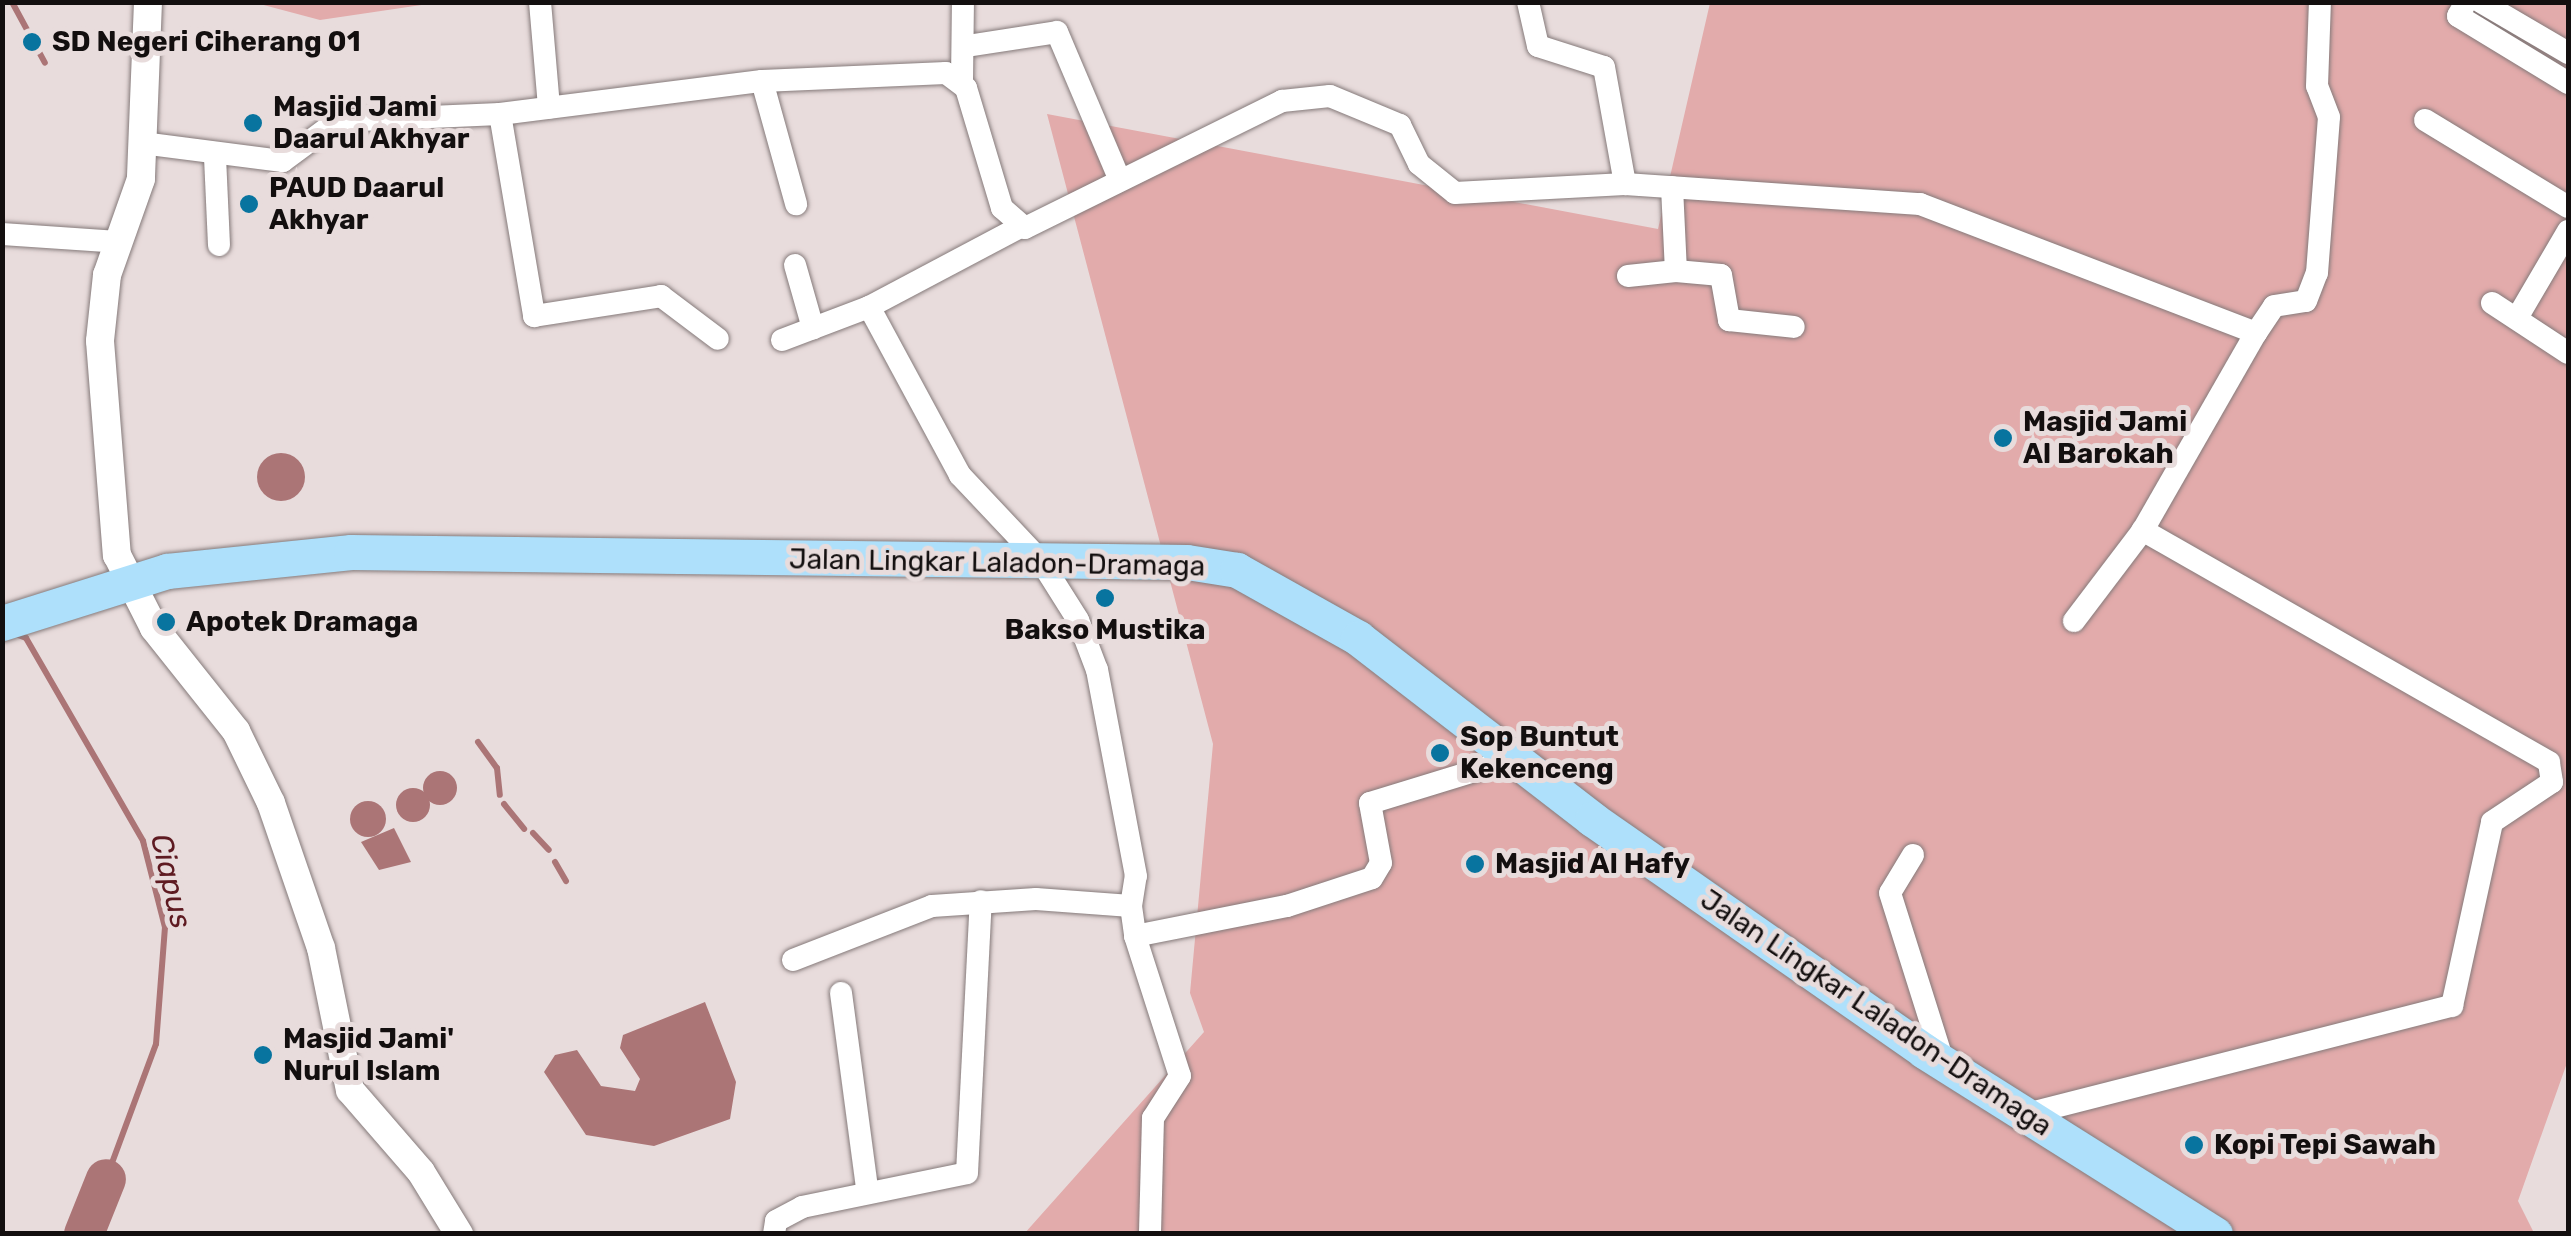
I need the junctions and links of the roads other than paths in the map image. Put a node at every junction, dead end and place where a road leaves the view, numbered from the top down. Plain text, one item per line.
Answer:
1 (148, 2) edge
2 (540, 2) edge
3 (962, 2) edge
4 (1528, 2) edge
5 (2320, 2) edge
6 (2466, 2) edge
7 (2482, 2) edge
8 (967, 46) junction
9 (2568, 53) edge
10 (962, 80) junction
11 (762, 81) junction
12 (2568, 82) edge
13 (548, 108) junction
14 (500, 114) junction
15 (2426, 120) dead end
16 (142, 143) junction
17 (215, 157) junction
18 (1118, 178) junction
19 (1625, 184) junction
20 (1672, 186) junction
21 (796, 204) dead end
22 (2568, 207) edge
23 (1018, 228) junction
24 (2568, 231) edge
25 (2, 234) edge
26 (118, 242) junction
27 (218, 245) dead end
28 (794, 265) dead end
29 (1676, 272) junction
30 (1628, 276) dead end
31 (2492, 303) dead end
32 (868, 307) junction
33 (2516, 318) junction
34 (1794, 327) dead end
35 (814, 328) junction
36 (2256, 333) junction
37 (718, 339) dead end
38 (782, 340) dead end
39 (2568, 354) edge
40 (2143, 530) junction
41 (1040, 560) junction
42 (128, 580) junction
43 (2074, 621) dead end
44 (2, 623) edge
45 (1514, 759) junction
46 (1913, 855) dead end
47 (981, 900) junction
48 (1131, 906) junction
49 (1135, 936) junction
50 (793, 960) dead end
51 (842, 993) dead end
52 (1944, 1064) junction
53 (2024, 1115) junction
54 (867, 1188) junction
55 (458, 1234) edge
56 (774, 1234) edge
57 (1150, 1234) edge
58 (2215, 1234) edge

1 - 16 street
2 - 13 street
3 - 8 street
4 - 19 street
5 - 36 street
6 - 12 street
7 - 9 street
8 - 10 street
8 - 18 street
10 - 11 street
10 - 23 street
11 - 13 street
11 - 21 street
13 - 14 street
14 - 17 street
14 - 37 street
15 - 22 street
16 - 17 street
16 - 26 street
17 - 27 street
18 - 19 street
18 - 23 street
19 - 20 street
20 - 29 street
20 - 36 street
23 - 32 street
24 - 33 street
25 - 26 street
26 - 42 street
28 - 35 street
29 - 30 street
29 - 34 street
31 - 33 street
32 - 35 street
32 - 41 street
33 - 39 street
35 - 38 street
36 - 40 street
40 - 43 street
40 - 53 street
41 - 42 main road, Jalan Lingkar Laladon-Dramaga
41 - 45 main road, Jalan Lingkar Laladon-Dramaga
41 - 48 street
42 - 44 main road, Jalan Lingkar Laladon-Dramaga
42 - 55 street
45 - 49 street
45 - 52 main road, Jalan Lingkar Laladon-Dramaga
46 - 52 street
47 - 48 street
47 - 50 street
47 - 54 street
48 - 49 street
49 - 57 street
51 - 54 street
52 - 53 main road, Jalan Lingkar Laladon-Dramaga
53 - 58 main road, Jalan Lingkar Laladon-Dramaga
54 - 56 street

